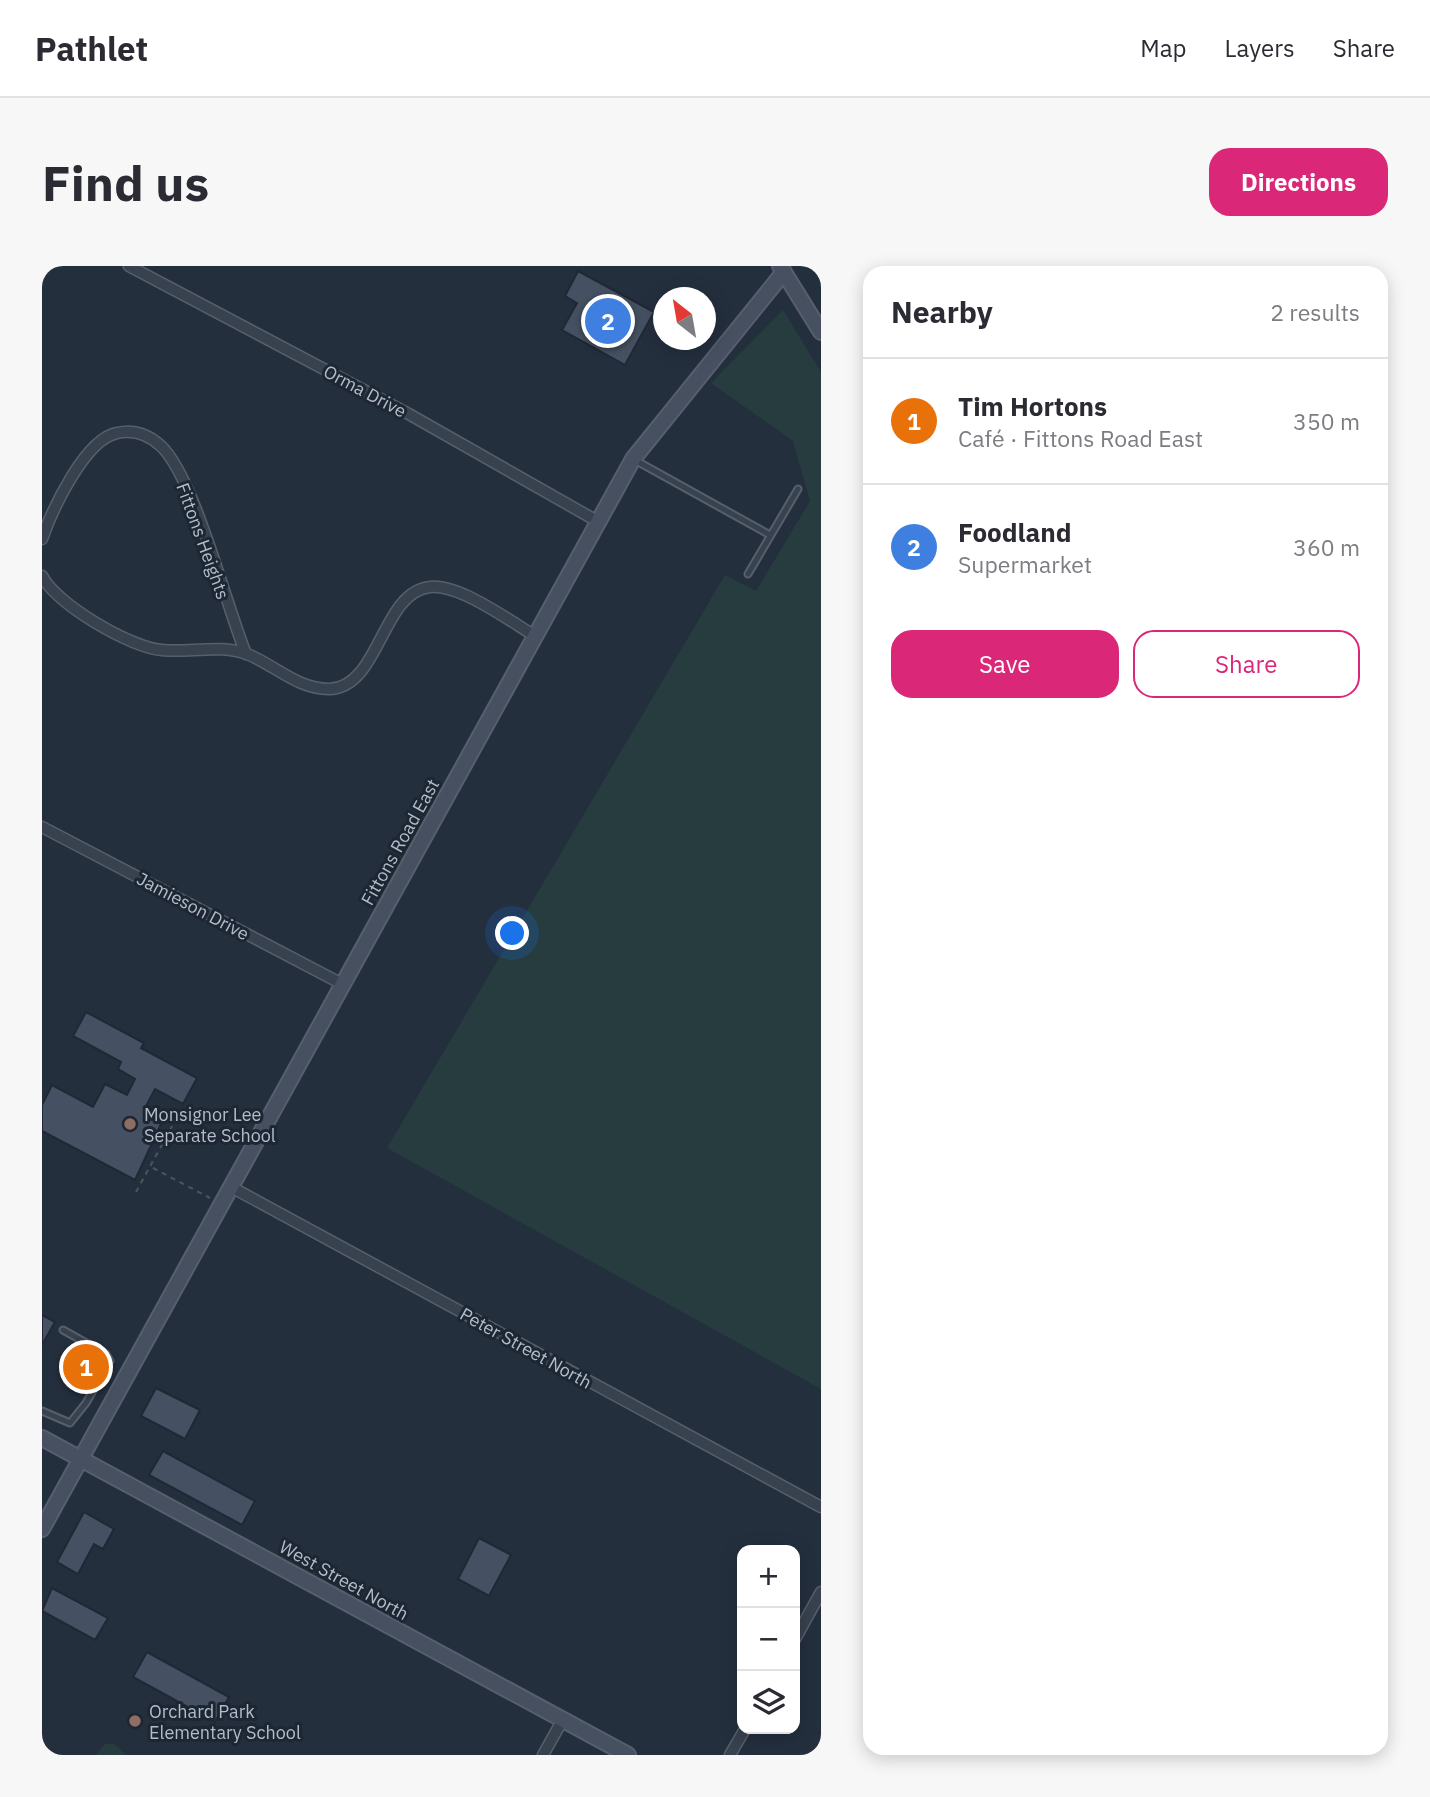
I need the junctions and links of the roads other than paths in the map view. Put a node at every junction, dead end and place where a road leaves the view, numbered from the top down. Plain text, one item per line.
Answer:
1 (129, 266) edge
2 (783, 268) edge
3 (143, 269) edge
4 (821, 332) edge
5 (633, 460) junction
6 (798, 488) dead end
7 (597, 521) junction
8 (770, 536) junction
9 (42, 539) edge
10 (748, 574) dead end
11 (42, 576) edge
12 (535, 636) junction
13 (246, 653) junction
14 (42, 827) edge
15 (344, 985) junction
16 (233, 1188) junction
17 (63, 1330) dead end
18 (42, 1411) edge
19 (42, 1438) edge
20 (80, 1459) junction
21 (821, 1507) edge
22 (42, 1529) edge
23 (821, 1592) edge
24 (800, 1630) edge
25 (562, 1721) junction
26 (742, 1734) edge
27 (543, 1755) edge
28 (628, 1755) edge
29 (730, 1755) edge

1 - 3 street, Orma Drive
2 - 4 street
2 - 5 street, Fittons Road East
3 - 7 street, Orma Drive
5 - 7 street, Fittons Road East
5 - 8 lane
6 - 8 lane
7 - 12 street, Fittons Road East
8 - 10 lane
9 - 13 street, Fittons Heights
11 - 13 street
12 - 13 street
12 - 15 street, Fittons Road East
14 - 15 street, Jamieson Drive
15 - 16 street, Fittons Road East
16 - 20 street, Fittons Road East
16 - 21 street, Peter Street North
17 - 18 lane
19 - 20 street, West Street North
20 - 22 street, Fittons Road East
20 - 25 street, West Street North
23 - 24 street
25 - 27 street
25 - 28 street, West Street North
26 - 29 street

